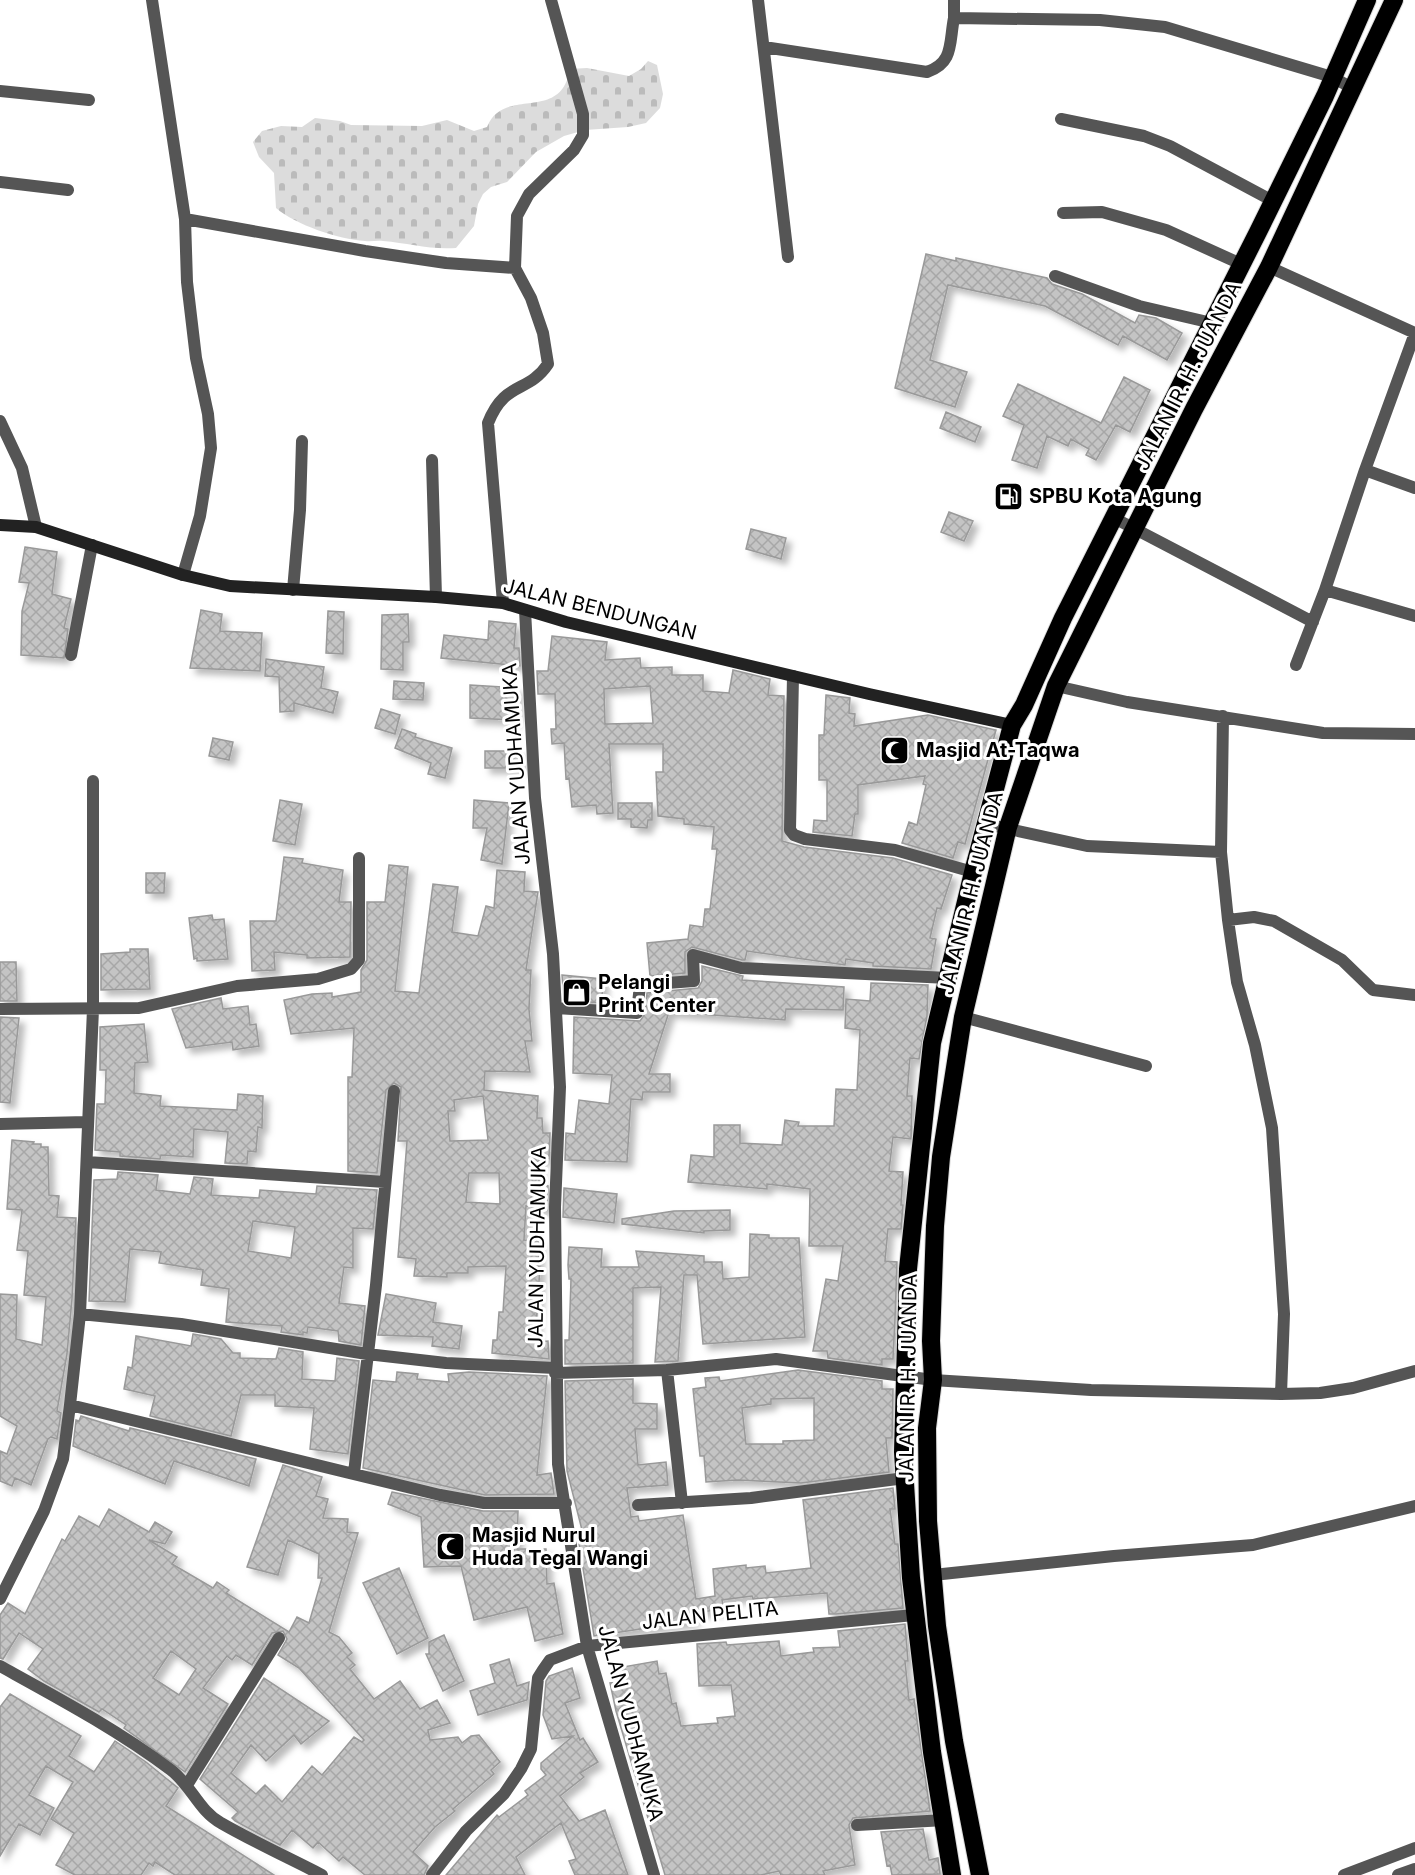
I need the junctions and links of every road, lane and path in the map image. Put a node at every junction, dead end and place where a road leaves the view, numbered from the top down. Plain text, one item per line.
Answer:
1 (152, 0) edge
2 (551, 0) edge
3 (758, 0) edge
4 (954, 0) edge
5 (1367, 0) edge
6 (1394, 0) edge
7 (954, 18) junction
8 (764, 47) junction
9 (1332, 77) junction
10 (1354, 89) junction
11 (0, 92) edge
12 (89, 100) dead end
13 (1061, 119) dead end
14 (0, 182) edge
15 (68, 190) dead end
16 (1273, 201) junction
17 (1063, 213) dead end
18 (185, 219) junction
19 (788, 257) dead end
20 (1241, 264) junction
21 (1269, 267) junction
22 (515, 268) junction
23 (1055, 276) dead end
24 (1212, 323) junction
25 (1415, 333) edge
26 (0, 420) edge
27 (302, 441) dead end
28 (432, 460) dead end
29 (1365, 470) junction
30 (1415, 488) edge
31 (1114, 518) junction
32 (0, 525) edge
33 (36, 527) junction
34 (1135, 528) junction
35 (92, 545) junction
36 (183, 575) junction
37 (293, 590) junction
38 (1325, 590) junction
39 (436, 597) junction
40 (503, 603) junction
41 (525, 610) junction
42 (1415, 616) edge
43 (1313, 622) junction
44 (71, 655) dead end
45 (1296, 665) dead end
46 (793, 676) junction
47 (1056, 686) junction
48 (1223, 716) junction
49 (1012, 725) junction
50 (1415, 734) edge
51 (93, 781) dead end
52 (986, 824) junction
53 (1008, 827) junction
54 (1221, 852) junction
55 (359, 858) dead end
56 (973, 872) junction
57 (1228, 920) junction
58 (948, 978) junction
59 (1415, 995) edge
60 (556, 1008) junction
61 (0, 1009) edge
62 (93, 1009) junction
63 (963, 1017) junction
64 (1146, 1066) dead end
65 (394, 1091) dead end
66 (87, 1122) junction
67 (0, 1124) edge
68 (87, 1162) junction
69 (385, 1182) junction
70 (80, 1314) junction
71 (367, 1354) junction
72 (555, 1370) junction
73 (667, 1370) junction
74 (1415, 1371) edge
75 (905, 1374) junction
76 (933, 1380) junction
77 (1281, 1394) junction
78 (70, 1405) junction
79 (354, 1473) junction
80 (905, 1478) junction
81 (566, 1503) junction
82 (682, 1503) junction
83 (638, 1505) dead end
84 (1415, 1506) edge
85 (933, 1575) junction
86 (0, 1599) edge
87 (914, 1615) junction
88 (279, 1638) dead end
89 (587, 1646) junction
90 (0, 1666) edge
91 (945, 1682) junction
92 (923, 1684) junction
93 (187, 1785) junction
94 (945, 1820) junction
95 (857, 1825) dead end
96 (1415, 1848) edge
97 (1415, 1869) edge
98 (322, 1875) edge
99 (432, 1875) edge
100 (654, 1875) edge
101 (952, 1875) edge
102 (980, 1875) edge
103 (1344, 1875) edge
104 (1398, 1875) edge

1 - 18 street
2 - 22 street
3 - 8 street
4 - 7 street
5 - 9 highway, JALAN IR. H. JUANDA
6 - 10 highway, JALAN IR. H. JUANDA
7 - 8 street
7 - 9 street
8 - 19 street
9 - 10 street
9 - 16 highway, JALAN IR. H. JUANDA
10 - 21 highway, JALAN IR. H. JUANDA
11 - 12 street
13 - 16 street
14 - 15 street
16 - 20 highway, JALAN IR. H. JUANDA
17 - 20 street
18 - 22 street
18 - 36 street
20 - 24 highway, JALAN IR. H. JUANDA
21 - 25 street
21 - 34 highway, JALAN IR. H. JUANDA
22 - 40 street
23 - 24 street
24 - 31 highway, JALAN IR. H. JUANDA
25 - 29 street
26 - 33 street
27 - 37 street
28 - 39 street
29 - 30 street
29 - 38 street
31 - 34 street
31 - 49 highway, JALAN IR. H. JUANDA
32 - 33 street, JALAN BENDUNGAN
33 - 35 street, JALAN BENDUNGAN
34 - 43 street
34 - 47 highway, JALAN IR. H. JUANDA
35 - 36 street, JALAN BENDUNGAN
35 - 44 street
36 - 37 street, JALAN BENDUNGAN
37 - 39 street, JALAN BENDUNGAN
38 - 42 street
38 - 43 street
39 - 40 street, JALAN BENDUNGAN
40 - 41 street, JALAN BENDUNGAN
41 - 46 street, JALAN BENDUNGAN
41 - 60 street, JALAN YUDHAMUKA
43 - 45 street
46 - 49 street, JALAN BENDUNGAN
46 - 56 street
47 - 48 street
47 - 53 highway, JALAN IR. H. JUANDA
48 - 50 street
48 - 54 street
49 - 52 highway, JALAN IR. H. JUANDA
51 - 62 street
52 - 53 street
52 - 56 highway, JALAN IR. H. JUANDA
53 - 54 street
53 - 63 highway, JALAN IR. H. JUANDA
54 - 57 street
55 - 62 street
56 - 58 highway, JALAN IR. H. JUANDA
57 - 59 street
57 - 77 street
58 - 60 street
58 - 75 highway, JALAN IR. H. JUANDA
60 - 72 street, JALAN YUDHAMUKA
61 - 62 street
62 - 66 street
63 - 64 street
63 - 76 highway, JALAN IR. H. JUANDA
65 - 69 street
66 - 67 street
66 - 68 street
68 - 69 street
68 - 70 street
69 - 71 street
70 - 71 street
70 - 78 street
71 - 72 street
71 - 79 street
72 - 73 street
72 - 81 street, JALAN YUDHAMUKA
73 - 75 street
73 - 82 street
74 - 77 street
75 - 76 street
75 - 80 highway, JALAN IR. H. JUANDA
76 - 77 street
76 - 85 highway, JALAN IR. H. JUANDA
78 - 79 street
78 - 86 street
79 - 81 street
80 - 82 street
80 - 87 highway, JALAN IR. H. JUANDA
81 - 89 street, JALAN YUDHAMUKA
82 - 83 street
84 - 85 street
85 - 91 highway, JALAN IR. H. JUANDA
87 - 89 street, JALAN PELITA
87 - 92 highway, JALAN IR. H. JUANDA
88 - 93 street
89 - 99 street, JALAN PELITA
89 - 100 street, JALAN YUDHAMUKA
90 - 93 street
91 - 92 highway
91 - 102 highway, JALAN IR. H. JUANDA
92 - 94 highway, JALAN IR. H. JUANDA
93 - 98 street
94 - 95 street
94 - 101 highway, JALAN IR. H. JUANDA
96 - 103 street
97 - 104 street

